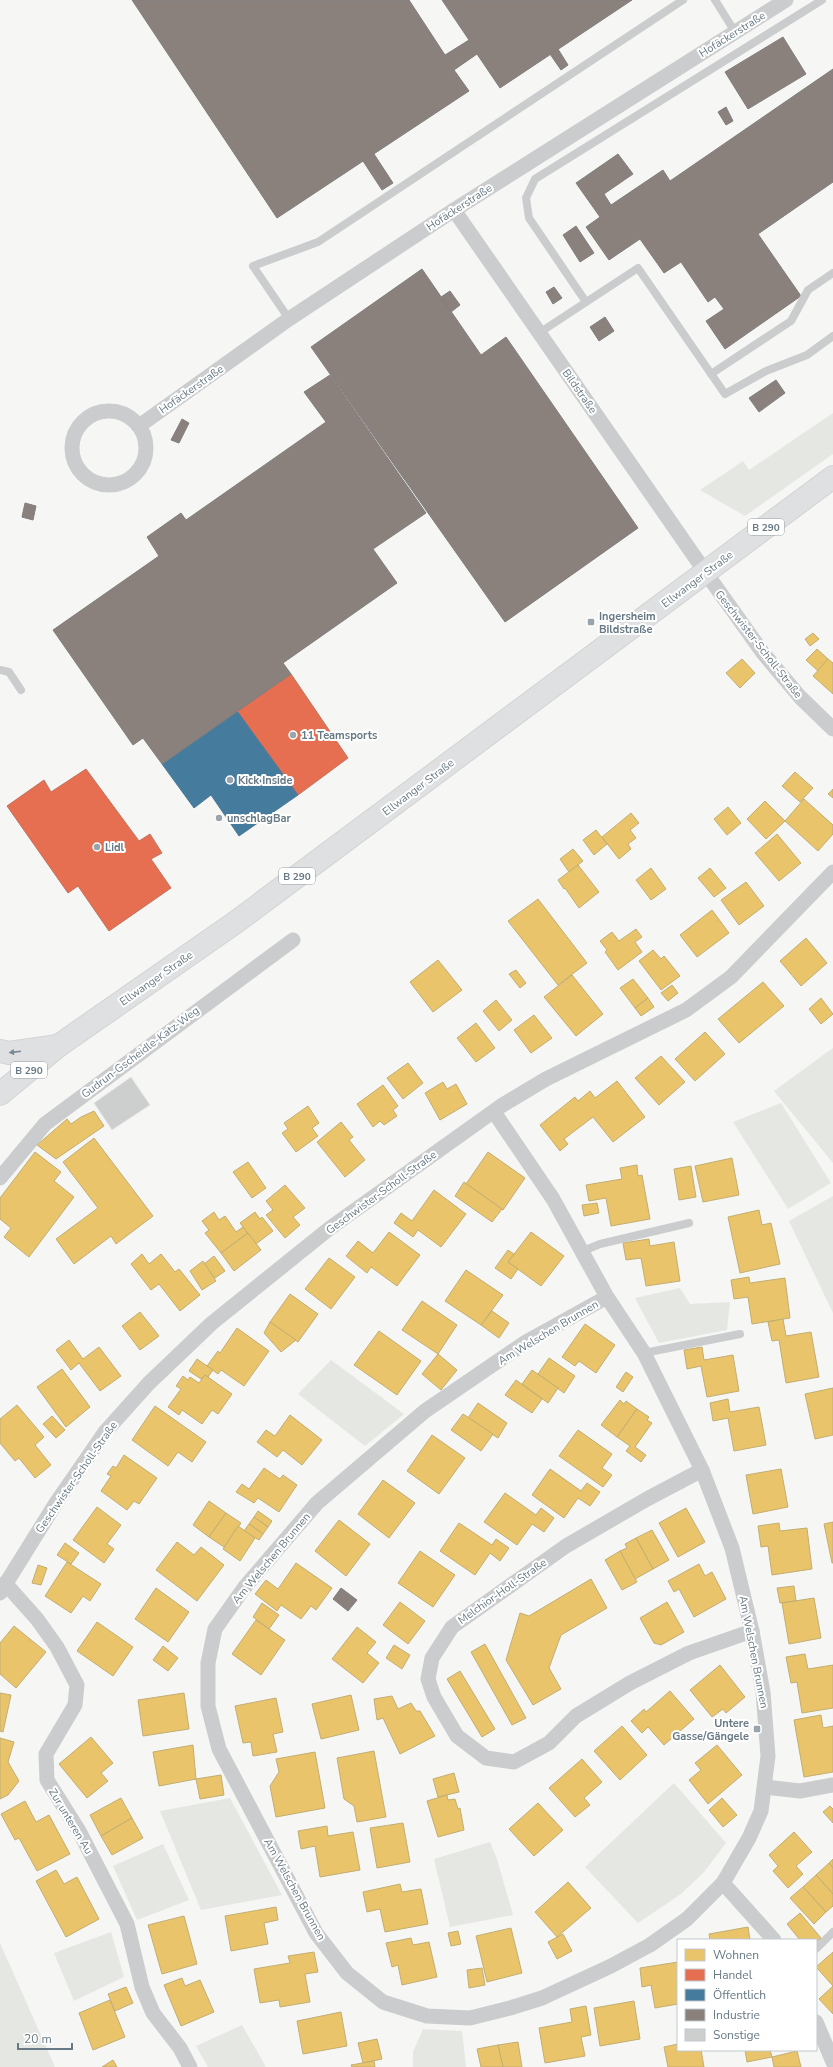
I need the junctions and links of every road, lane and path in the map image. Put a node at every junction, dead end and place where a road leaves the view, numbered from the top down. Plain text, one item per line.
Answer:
1 (683, 0) edge
2 (715, 0) edge
3 (786, 0) edge
4 (822, 0) edge
5 (735, 32) junction
6 (454, 210) junction
7 (833, 273) edge
8 (586, 302) junction
9 (289, 319) junction
10 (539, 333) junction
11 (833, 336) edge
12 (711, 374) junction
13 (139, 426) junction
14 (833, 477) edge
15 (706, 573) junction
16 (0, 670) edge
17 (21, 690) dead end
18 (833, 729) edge
19 (833, 872) edge
20 (293, 940) dead end
21 (58, 1046) junction
22 (0, 1051) edge
23 (0, 1094) edge
24 (494, 1112) junction
25 (0, 1178) edge
26 (689, 1223) dead end
27 (583, 1251) junction
28 (607, 1297) junction
29 (740, 1334) dead end
30 (644, 1353) junction
31 (702, 1470) junction
32 (3, 1588) edge
33 (752, 1631) junction
34 (833, 1785) edge
35 (765, 1788) junction
36 (723, 1883) junction
37 (833, 1932) edge
38 (773, 1939) edge
39 (817, 1948) edge
40 (817, 2024) edge
41 (833, 2062) edge
42 (190, 2067) edge

1 - 9 lane
2 - 5 lane
3 - 5 street, Hofäckerstraße
4 - 8 lane
5 - 6 street, Hofäckerstraße
6 - 9 street, Hofäckerstraße
6 - 10 street, Bildstraße
7 - 12 lane
8 - 10 lane
8 - 12 lane
9 - 13 street, Hofäckerstraße
10 - 15 street, Bildstraße
11 - 12 lane
13 - 13 street
14 - 15 main road, Ellwanger Straße / B 290
15 - 18 street, Geschwister-Scholl-Straße
15 - 21 main road, Ellwanger Straße / B 290
16 - 17 lane
19 - 24 street, Geschwister-Scholl-Straße
20 - 25 street, Gudrun-Gscheidle-Katz-Weg
21 -> 22 main road
21 - 23 main road, Ellwanger Straße / B 290
24 - 27 street, Am Welschen Brunnen
24 - 32 street, Geschwister-Scholl-Straße
26 - 27 lane
27 - 28 street, Am Welschen Brunnen
28 - 30 street, Am Welschen Brunnen
28 - 36 street, Am Welschen Brunnen
29 - 30 lane
30 - 31 street, Am Welschen Brunnen
31 - 33 street, Am Welschen Brunnen
31 - 33 street, Melchior-Holl-Straße
32 - 42 street, Zur unteren Au
33 - 35 street, Am Welschen Brunnen
34 - 35 street
35 - 36 street, Am Welschen Brunnen
36 - 38 street
37 - 39 lane
40 - 41 street

